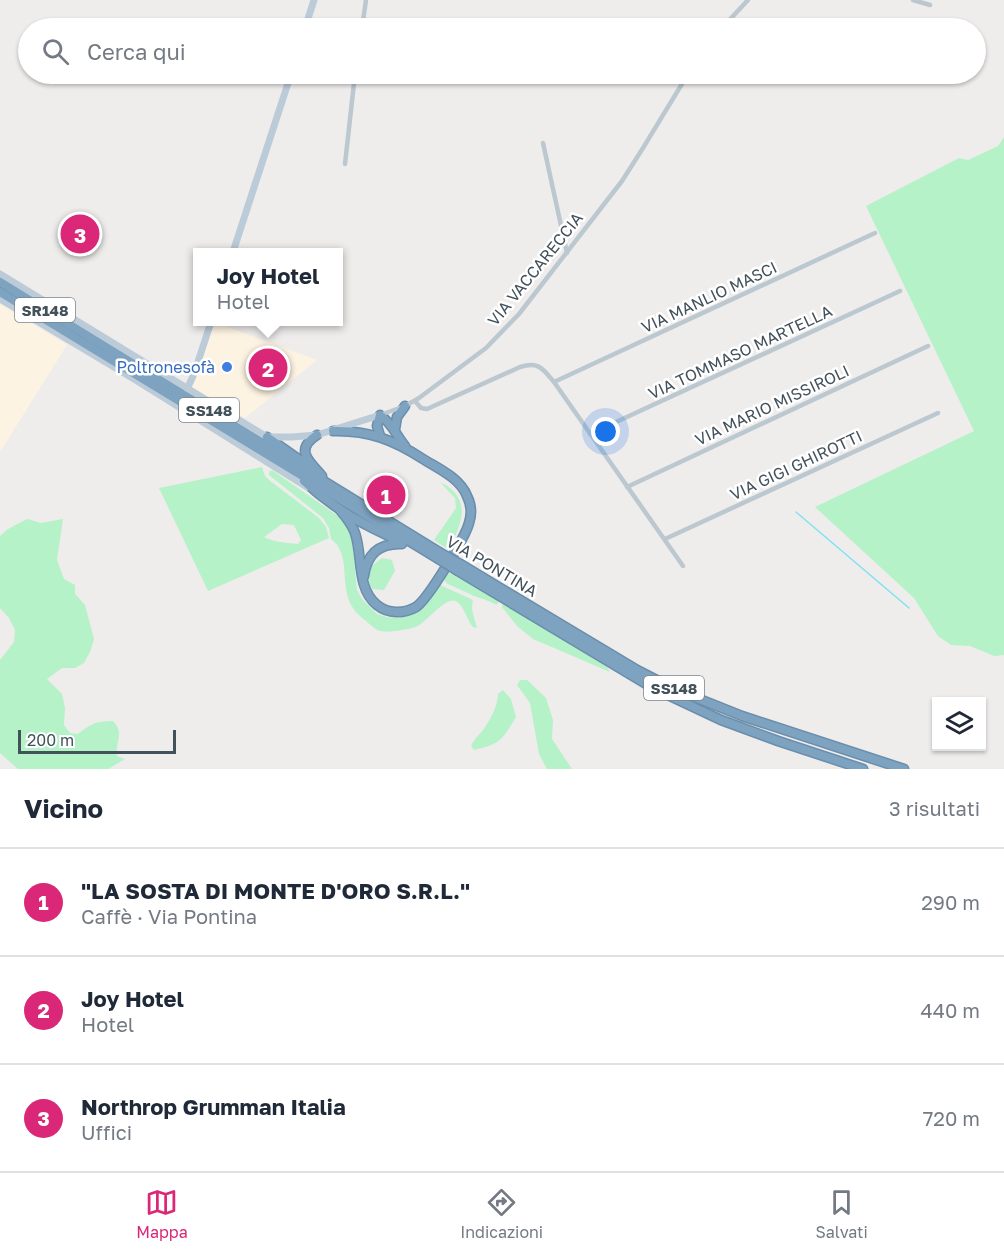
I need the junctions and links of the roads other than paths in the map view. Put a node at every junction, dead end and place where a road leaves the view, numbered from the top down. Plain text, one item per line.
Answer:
1 (314, 0) edge
2 (366, 0) edge
3 (748, 0) edge
4 (913, 0) edge
5 (930, 5) dead end
6 (308, 18) edge
7 (363, 18) edge
8 (731, 18) edge
9 (288, 84) edge
10 (354, 84) edge
11 (682, 84) edge
12 (543, 143) dead end
13 (345, 164) dead end
14 (875, 233) dead end
15 (234, 248) edge
16 (567, 253) junction
17 (0, 274) edge
18 (0, 282) edge
19 (900, 291) dead end
20 (0, 292) edge
21 (0, 299) edge
22 (209, 326) edge
23 (89, 338) joint
24 (80, 340) joint
25 (928, 346) dead end
26 (554, 382) junction
27 (187, 389) junction
28 (415, 401) junction
29 (405, 406) junction
30 (938, 413) dead end
31 (380, 415) junction
32 (395, 429) junction
33 (333, 431) junction
34 (590, 434) junction
35 (317, 435) junction
36 (380, 436) junction
37 (267, 437) junction
38 (407, 448) junction
39 (291, 468) junction
40 (328, 483) junction
41 (627, 487) junction
42 (320, 496) junction
43 (340, 510) junction
44 (665, 538) junction
45 (408, 544) junction
46 (438, 555) junction
47 (683, 566) dead end
48 (460, 568) junction
49 (363, 582) junction
50 (863, 769) edge
51 (904, 769) edge

1 - 6 street
2 - 7 street
3 - 8 street
4 - 5 street
9 - 15 street
10 - 13 street
11 - 16 street, VIA VACCARECCIA
12 - 16 street
14 - 26 street, VIA MANLIO MASCI
16 - 28 street, VIA VACCARECCIA
17 - 27 street
18 - 23 highway, SR148
19 - 34 street, VIA TOMMASO MARTELLA
20 - 24 highway, SR148
21 - 42 street
22 - 27 street
23 - 40 highway, VIA PONTINA / SS148
24 - 39 highway, VIA PONTINA / SS148
25 - 41 street, VIA MARIO MISSIROLI
26 - 28 street
26 - 34 street
27 - 37 street
28 - 29 street, VIA VACCARECCIA
29 - 31 street, VIA VACCARECCIA
29 - 32 highway
30 - 44 street, VIA GIGI GHIROTTI
31 - 32 highway
31 - 33 street, VIA VACCARECCIA
31 - 36 highway
32 - 38 highway
33 - 35 street, VIA VACCARECCIA
33 - 36 highway
34 - 41 street
35 - 37 street, VIA VACCARECCIA
35 - 40 highway
36 - 38 highway
37 - 40 highway
38 - 49 highway
39 - 42 highway
39 - 46 highway, VIA PONTINA / SS148
40 - 46 highway, VIA PONTINA / SS148
41 - 44 street
42 - 43 highway
43 - 45 highway
43 - 49 highway
44 - 47 street
45 - 46 highway
45 - 49 highway
46 - 48 highway, VIA PONTINA / SS148, bridge
48 - 50 highway, VIA PONTINA / SS148
48 - 51 highway, VIA PONTINA / SS148

